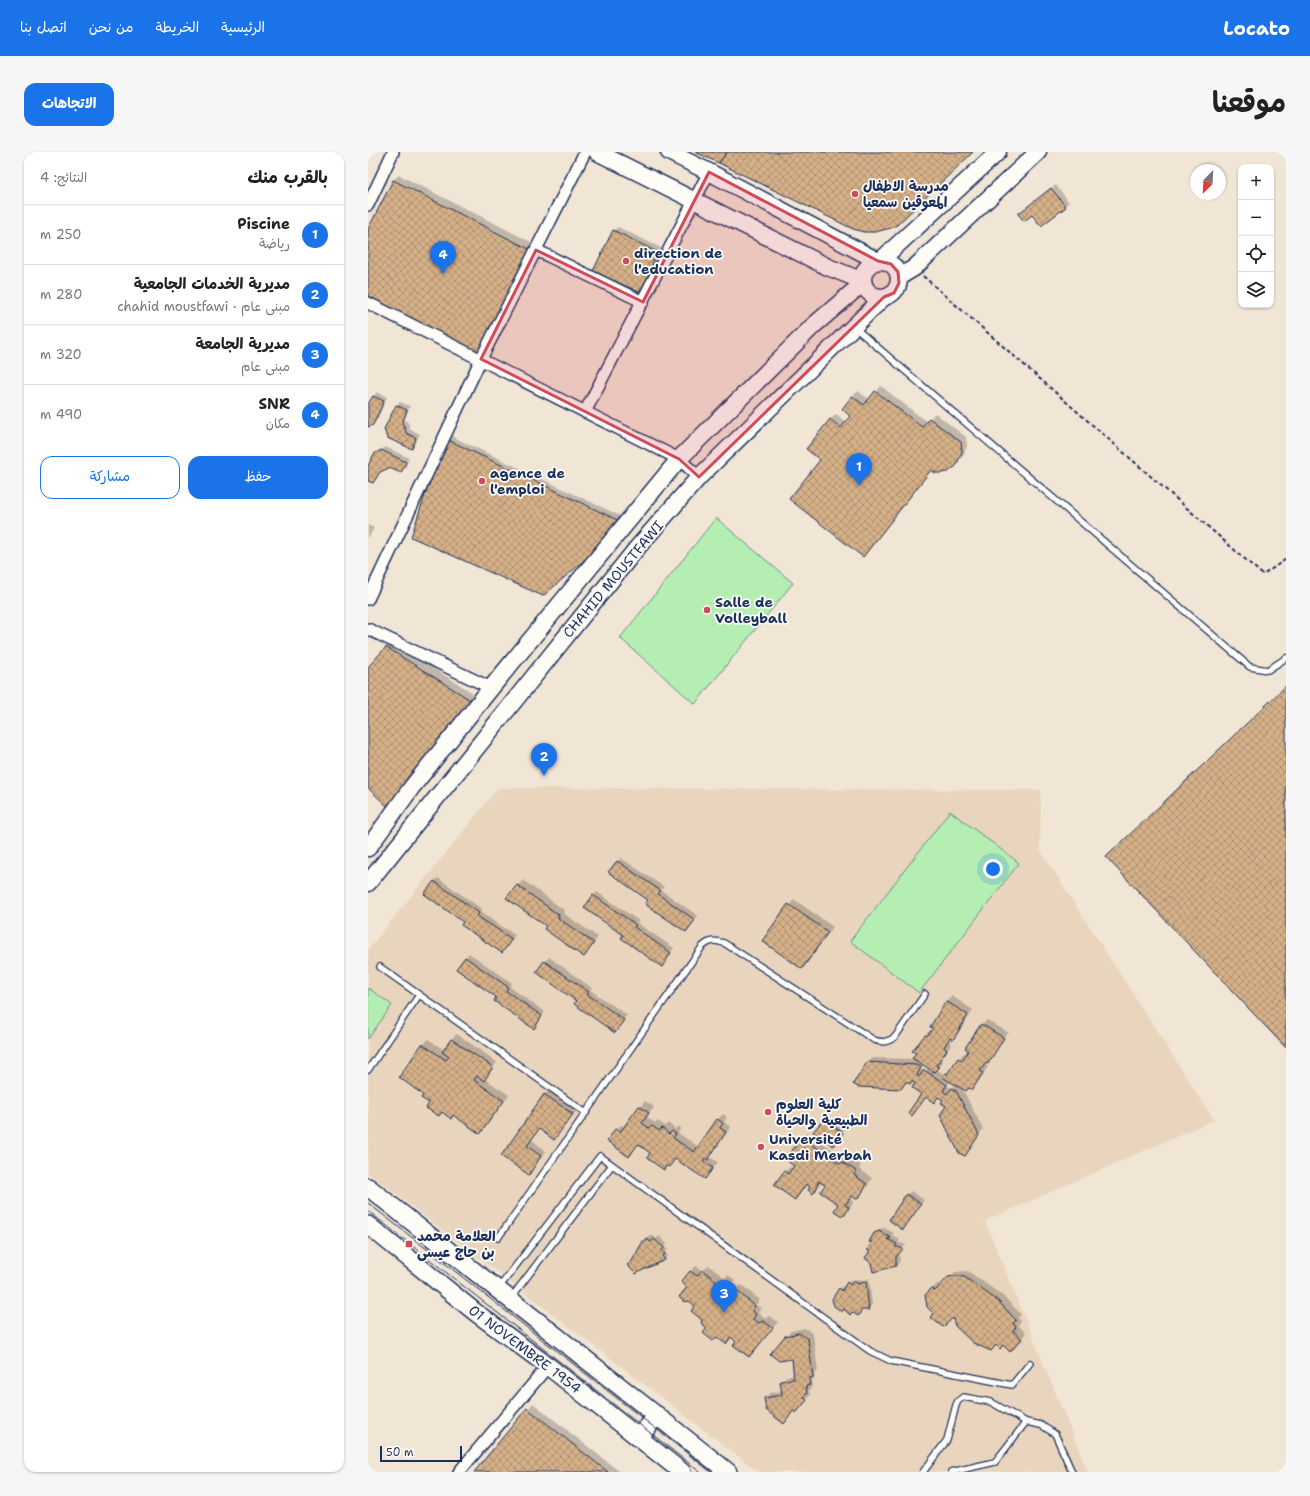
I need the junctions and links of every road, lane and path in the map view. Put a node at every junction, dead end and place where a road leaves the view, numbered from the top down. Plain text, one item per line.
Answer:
1 (394, 152) edge
2 (585, 152) edge
3 (597, 152) edge
4 (669, 152) edge
5 (998, 152) edge
6 (1038, 152) edge
7 (709, 172) junction
8 (695, 201) junction
9 (368, 205) edge
10 (536, 250) junction
11 (879, 261) junction
12 (914, 268) junction
13 (899, 277) junction
14 (863, 282) junction
15 (884, 298) junction
16 (643, 302) junction
17 (368, 303) edge
18 (854, 327) junction
19 (481, 359) junction
20 (586, 412) junction
21 (679, 459) junction
22 (699, 477) junction
23 (1286, 559) edge
24 (368, 599) edge
25 (368, 629) edge
26 (1286, 658) edge
27 (491, 688) junction
28 (368, 848) edge
29 (368, 883) edge
30 (380, 967) dead end
31 (925, 994) dead end
32 (419, 995) junction
33 (368, 1070) edge
34 (586, 1113) junction
35 (612, 1165) junction
36 (368, 1187) edge
37 (368, 1225) edge
38 (498, 1238) dead end
39 (504, 1294) junction
40 (1030, 1363) dead end
41 (548, 1366) junction
42 (657, 1416) junction
43 (1026, 1422) junction
44 (639, 1438) junction
45 (459, 1472) edge
46 (682, 1472) edge
47 (728, 1472) edge
48 (923, 1472) edge
49 (951, 1472) edge
50 (1072, 1472) edge

1 - 9 street
2 - 10 street
3 - 8 main road
4 - 7 main road
5 - 11 main road
6 - 12 main road
7 - 8 street
7 - 11 main road
8 - 14 main road
8 - 16 street
10 - 16 street
10 - 19 street
11 - 13 main road
11 - 14 main road
12 - 13 main road
12 - 23 path
13 - 15 main road
14 - 15 main road
14 - 21 main road, CHAHID MOUSTFAWI
15 - 18 main road, CHAHID MOUSTFAWI
16 - 20 street
17 - 19 street
18 - 22 main road, CHAHID MOUSTFAWI
18 - 26 lane
19 - 20 street
19 - 24 street
20 - 21 street
21 - 22 street
21 - 27 main road, CHAHID MOUSTFAWI
22 - 29 main road, CHAHID MOUSTFAWI
25 - 27 street
27 - 28 main road, CHAHID MOUSTFAWI
30 - 32 lane
31 - 34 lane
32 - 33 lane
32 - 34 lane
34 - 38 lane
35 - 39 lane
35 - 39 lane
35 - 40 lane
36 - 39 main road
37 - 41 main road, 01 NOVEMBRE 1954
39 - 42 main road
41 - 44 main road, 01 NOVEMBRE 1954
41 - 45 street
42 - 44 main road
42 - 47 main road
43 - 48 lane
43 - 49 lane
43 - 50 lane
44 - 46 main road, 01 NOVEMBRE 1954

